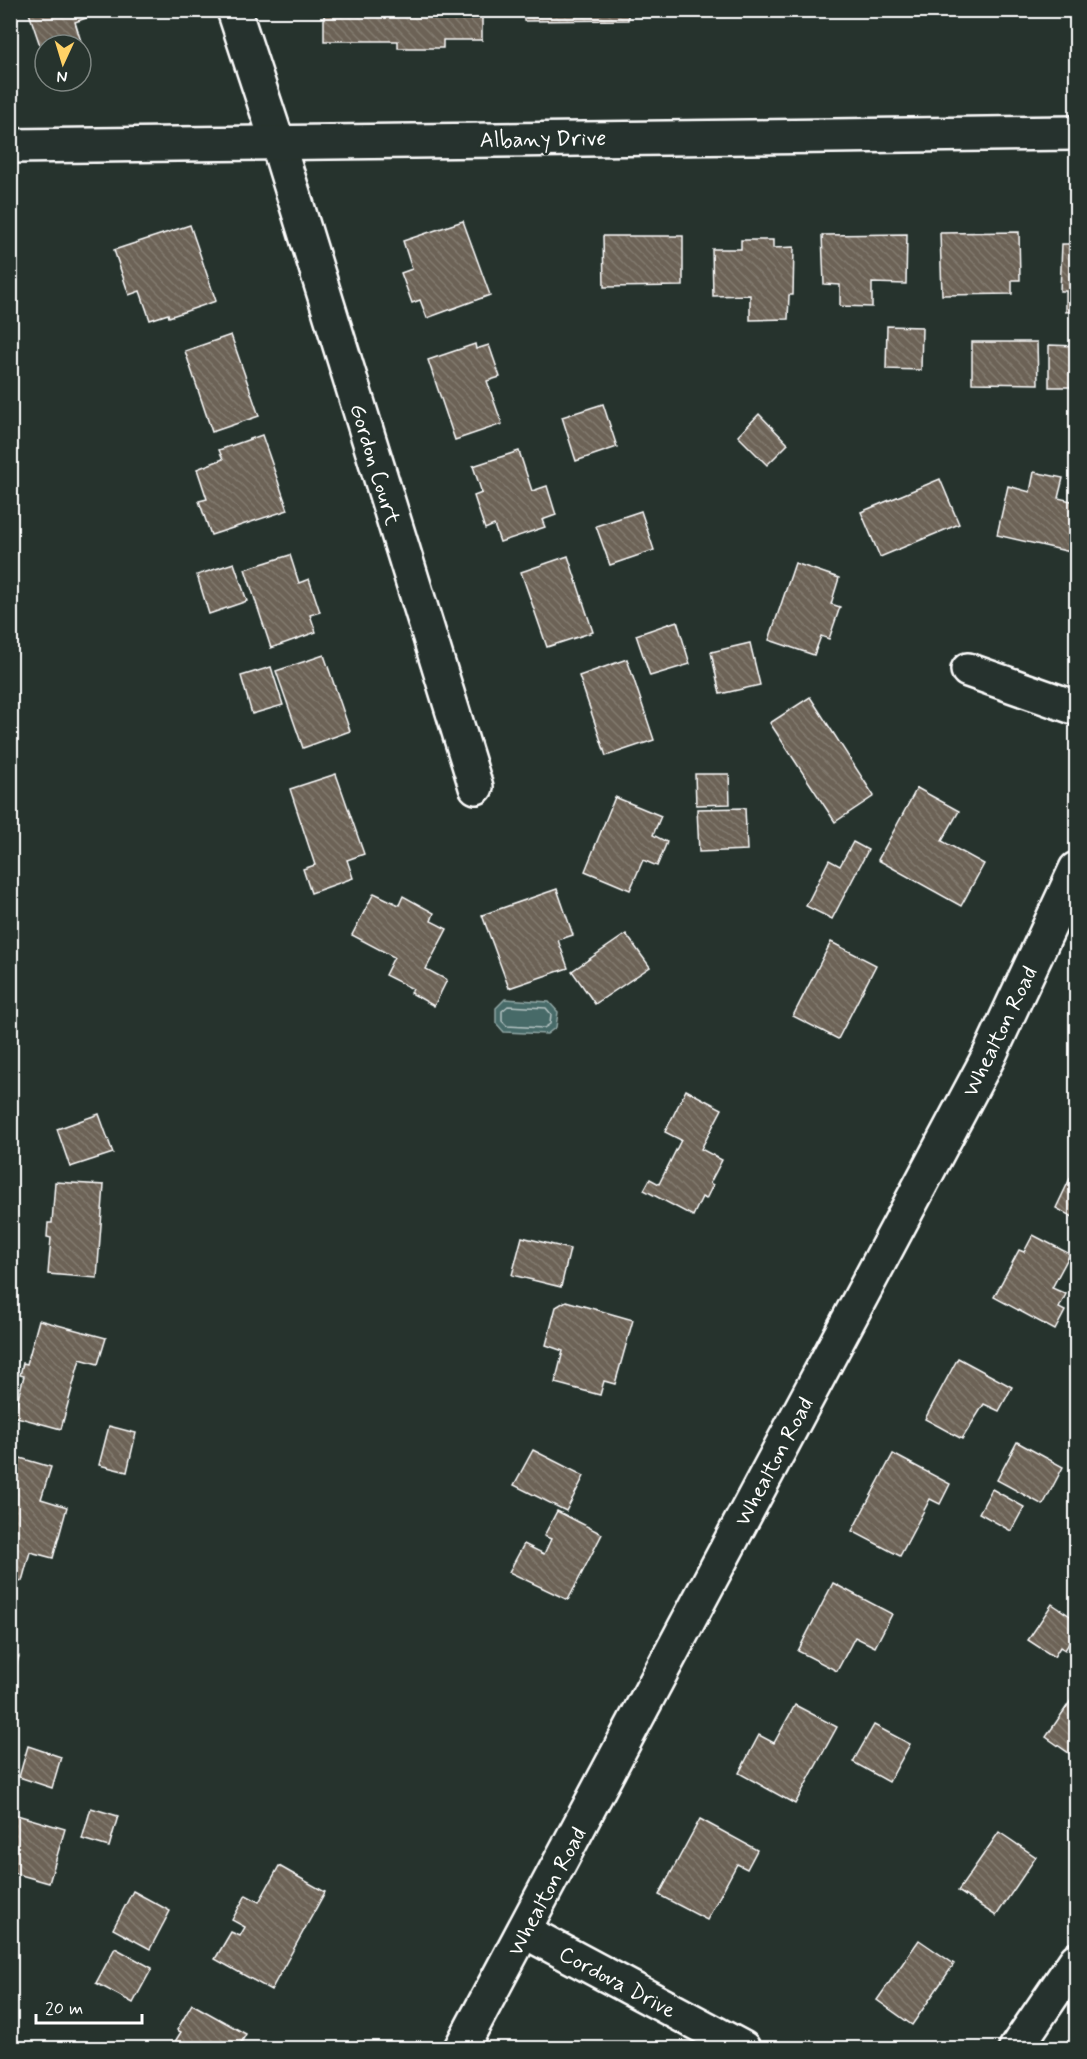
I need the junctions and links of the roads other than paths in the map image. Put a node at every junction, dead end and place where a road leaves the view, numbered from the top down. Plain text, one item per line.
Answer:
1 (234, 10) edge
2 (1077, 133) edge
3 (277, 141) junction
4 (10, 146) edge
5 (968, 670) dead end
6 (1077, 708) edge
7 (476, 787) dead end
8 (1077, 870) edge
9 (524, 1931) junction
10 (1077, 1960) edge
11 (461, 2049) edge
12 (743, 2049) edge
13 (1016, 2049) edge

1 - 3 street, Gordon Court
2 - 3 street, Albany Drive
3 - 4 street, Albany Drive
3 - 7 street, Gordon Court
5 - 6 street
8 - 9 street, Whealton Road
9 - 11 street, Whealton Road
9 - 12 street, Cordova Drive
10 - 13 street

